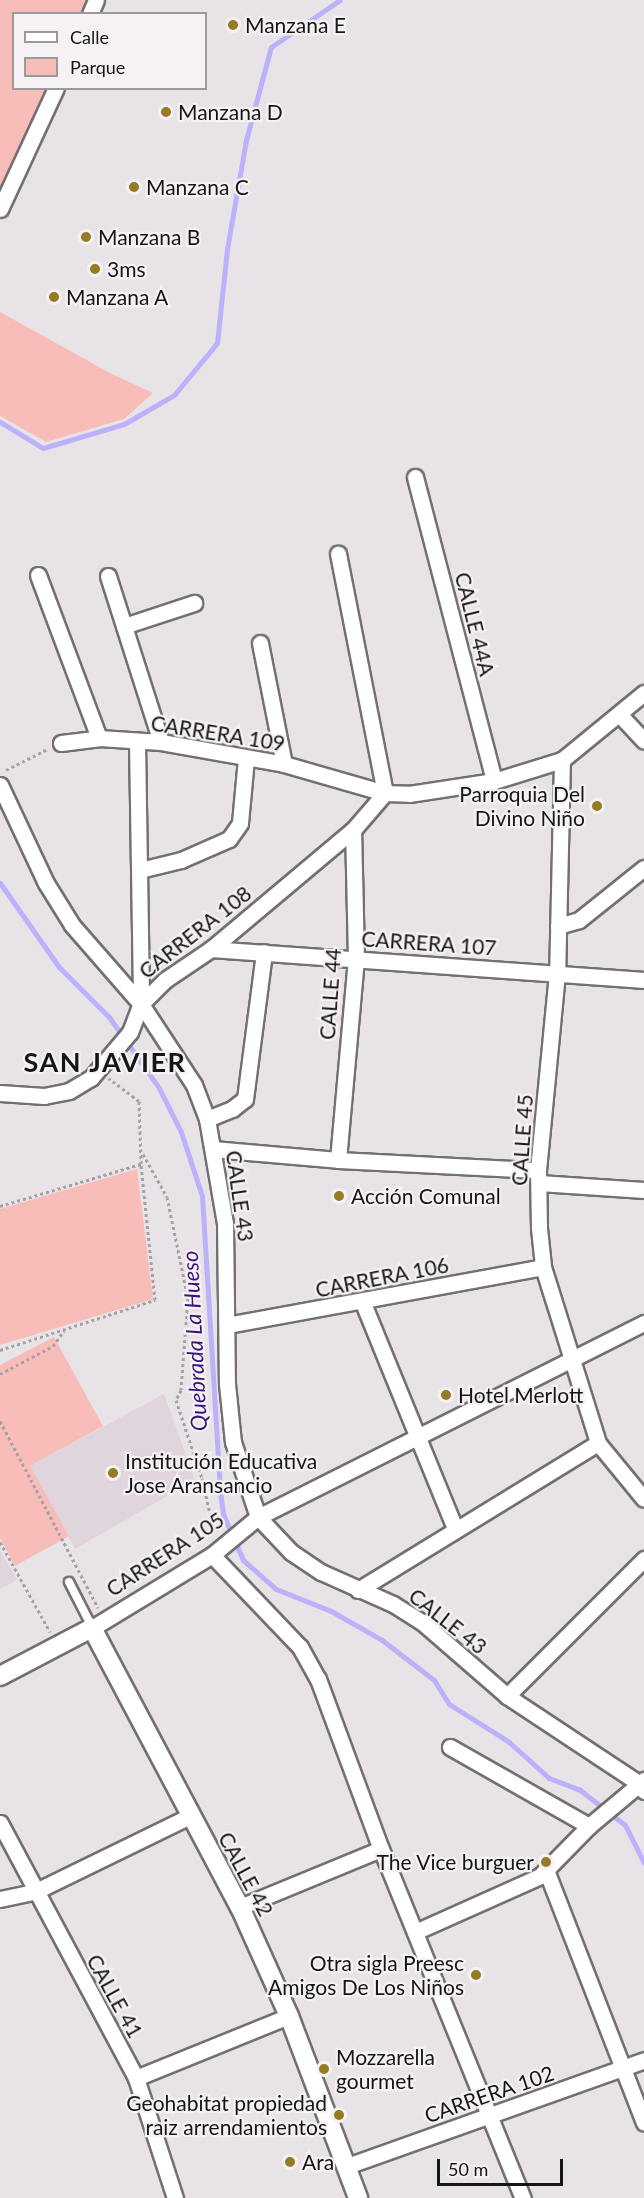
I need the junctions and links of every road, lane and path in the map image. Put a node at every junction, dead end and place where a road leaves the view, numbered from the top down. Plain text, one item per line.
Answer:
1 (55, 90) edge
2 (0, 209) edge
3 (415, 477) dead end
4 (338, 555) dead end
5 (38, 575) dead end
6 (108, 576) dead end
7 (194, 603) dead end
8 (124, 626) junction
9 (260, 643) dead end
10 (644, 693) edge
11 (620, 715) junction
12 (99, 738) junction
13 (137, 741) junction
14 (644, 741) edge
15 (161, 742) junction
16 (61, 743) joint
17 (246, 758) junction
18 (562, 760) junction
19 (284, 764) junction
20 (0, 772) edge
21 (494, 781) junction
22 (0, 785) edge
23 (385, 793) junction
24 (352, 830) junction
25 (644, 868) edge
26 (140, 870) junction
27 (558, 926) junction
28 (212, 949) junction
29 (264, 952) junction
30 (356, 958) junction
31 (557, 973) junction
32 (644, 980) edge
33 (141, 1004) junction
34 (99, 1069) junction
35 (0, 1093) edge
36 (207, 1119) junction
37 (213, 1149) junction
38 (142, 1152) junction
39 (338, 1160) junction
40 (141, 1164) junction
41 (539, 1177) junction
42 (644, 1190) edge
43 (0, 1206) edge
44 (543, 1267) junction
45 (363, 1303) junction
46 (644, 1323) edge
47 (227, 1325) junction
48 (65, 1329) junction
49 (0, 1350) edge
50 (573, 1360) junction
51 (0, 1374) edge
52 (0, 1421) edge
53 (417, 1434) junction
54 (598, 1443) junction
55 (644, 1499) edge
56 (258, 1517) junction
57 (212, 1523) dead end
58 (455, 1529) junction
59 (0, 1542) edge
60 (212, 1555) junction
61 (644, 1559) edge
62 (69, 1582) dead end
63 (358, 1590) junction
64 (99, 1624) junction
65 (58, 1646) junction
66 (0, 1676) edge
67 (507, 1696) junction
68 (450, 1747) dead end
69 (643, 1785) edge
70 (190, 1816) junction
71 (0, 1823) edge
72 (591, 1824) junction
73 (381, 1849) junction
74 (546, 1870) junction
75 (34, 1892) junction
76 (0, 1899) edge
77 (240, 1907) junction
78 (415, 1932) junction
79 (290, 2016) junction
80 (644, 2060) edge
81 (623, 2068) junction
82 (136, 2078) junction
83 (492, 2116) junction
84 (644, 2123) edge
85 (347, 2166) junction
86 (175, 2198) edge
87 (358, 2198) edge
88 (523, 2198) edge

1 - 2 street
3 - 21 street, CALLE 44A
4 - 23 street
5 - 12 street
6 - 8 street
7 - 8 street
8 - 15 street
9 - 19 street
10 - 11 street
11 - 14 street
11 - 18 street
12 - 13 street, CARRERA 109
12 - 16 street, CARRERA 109
13 - 15 street, CARRERA 109
13 - 26 street
15 - 17 street, CARRERA 109
16 - 20 path
17 - 19 street, CARRERA 109
17 - 26 street
18 - 21 street
18 - 27 street, CALLE 45
19 - 23 street, CARRERA 109
21 - 23 street
22 - 33 street, CALLE 43
23 - 24 street, CARRERA 108
24 - 28 street, CARRERA 108
24 - 30 street, CALLE 44
25 - 27 street
26 - 33 street
27 - 31 street, CALLE 45
28 - 29 street, CARRERA 107
28 - 33 street, CARRERA 108
29 - 30 street, CARRERA 107
29 - 36 street
30 - 31 street, CARRERA 107
30 - 39 street, CALLE 44
31 - 32 street, CARRERA 107
31 - 41 street, CALLE 45
33 - 34 street, CARRERA 108
33 - 36 street, CALLE 43
34 - 35 street, CARRERA 108
34 - 38 path
36 - 37 street, CALLE 43
37 - 39 street
37 - 47 street, CALLE 43
38 - 40 path
38 - 57 path
39 - 41 street
40 - 43 path
40 - 48 path
41 - 42 street
41 - 44 street, CALLE 45
44 - 45 street, CARRERA 106
44 - 50 street, CALLE 45
45 - 47 street, CARRERA 106
45 - 53 street
46 - 50 street, CARRERA 105
47 - 56 street, CALLE 43
48 - 49 path
48 - 51 path
50 - 53 street, CARRERA 105
50 - 54 street, CALLE 45
52 - 64 path
53 - 56 street, CARRERA 105
53 - 58 street
54 - 55 street, CALLE 45
54 - 58 street
56 - 60 street, CARRERA 105
56 - 63 street, CALLE 43
58 - 63 street
59 - 65 path
60 - 64 street, CARRERA 105
60 - 73 street
61 - 67 street
62 - 64 lane, CALLE 42
63 - 67 street, CALLE 43
64 - 65 street, CARRERA 105
64 - 70 street, CALLE 42
65 - 66 street, CARRERA 105
67 - 69 street, CALLE 43
68 - 72 street
69 - 72 street
70 - 75 street
70 - 77 street, CALLE 42
71 - 75 street, CALLE 41
72 - 74 street
73 - 77 street
73 - 78 street
74 - 78 street
74 - 81 street
75 - 76 street
75 - 82 street, CALLE 41
77 - 79 street, CALLE 42
78 - 83 street
79 - 82 street
79 - 85 street, CALLE 42
80 - 81 street, CARRERA 102
81 - 83 street, CARRERA 102
81 - 84 street
82 - 86 street, CALLE 41
83 - 85 street, CARRERA 102
83 - 88 street
85 - 87 street, CALLE 42

